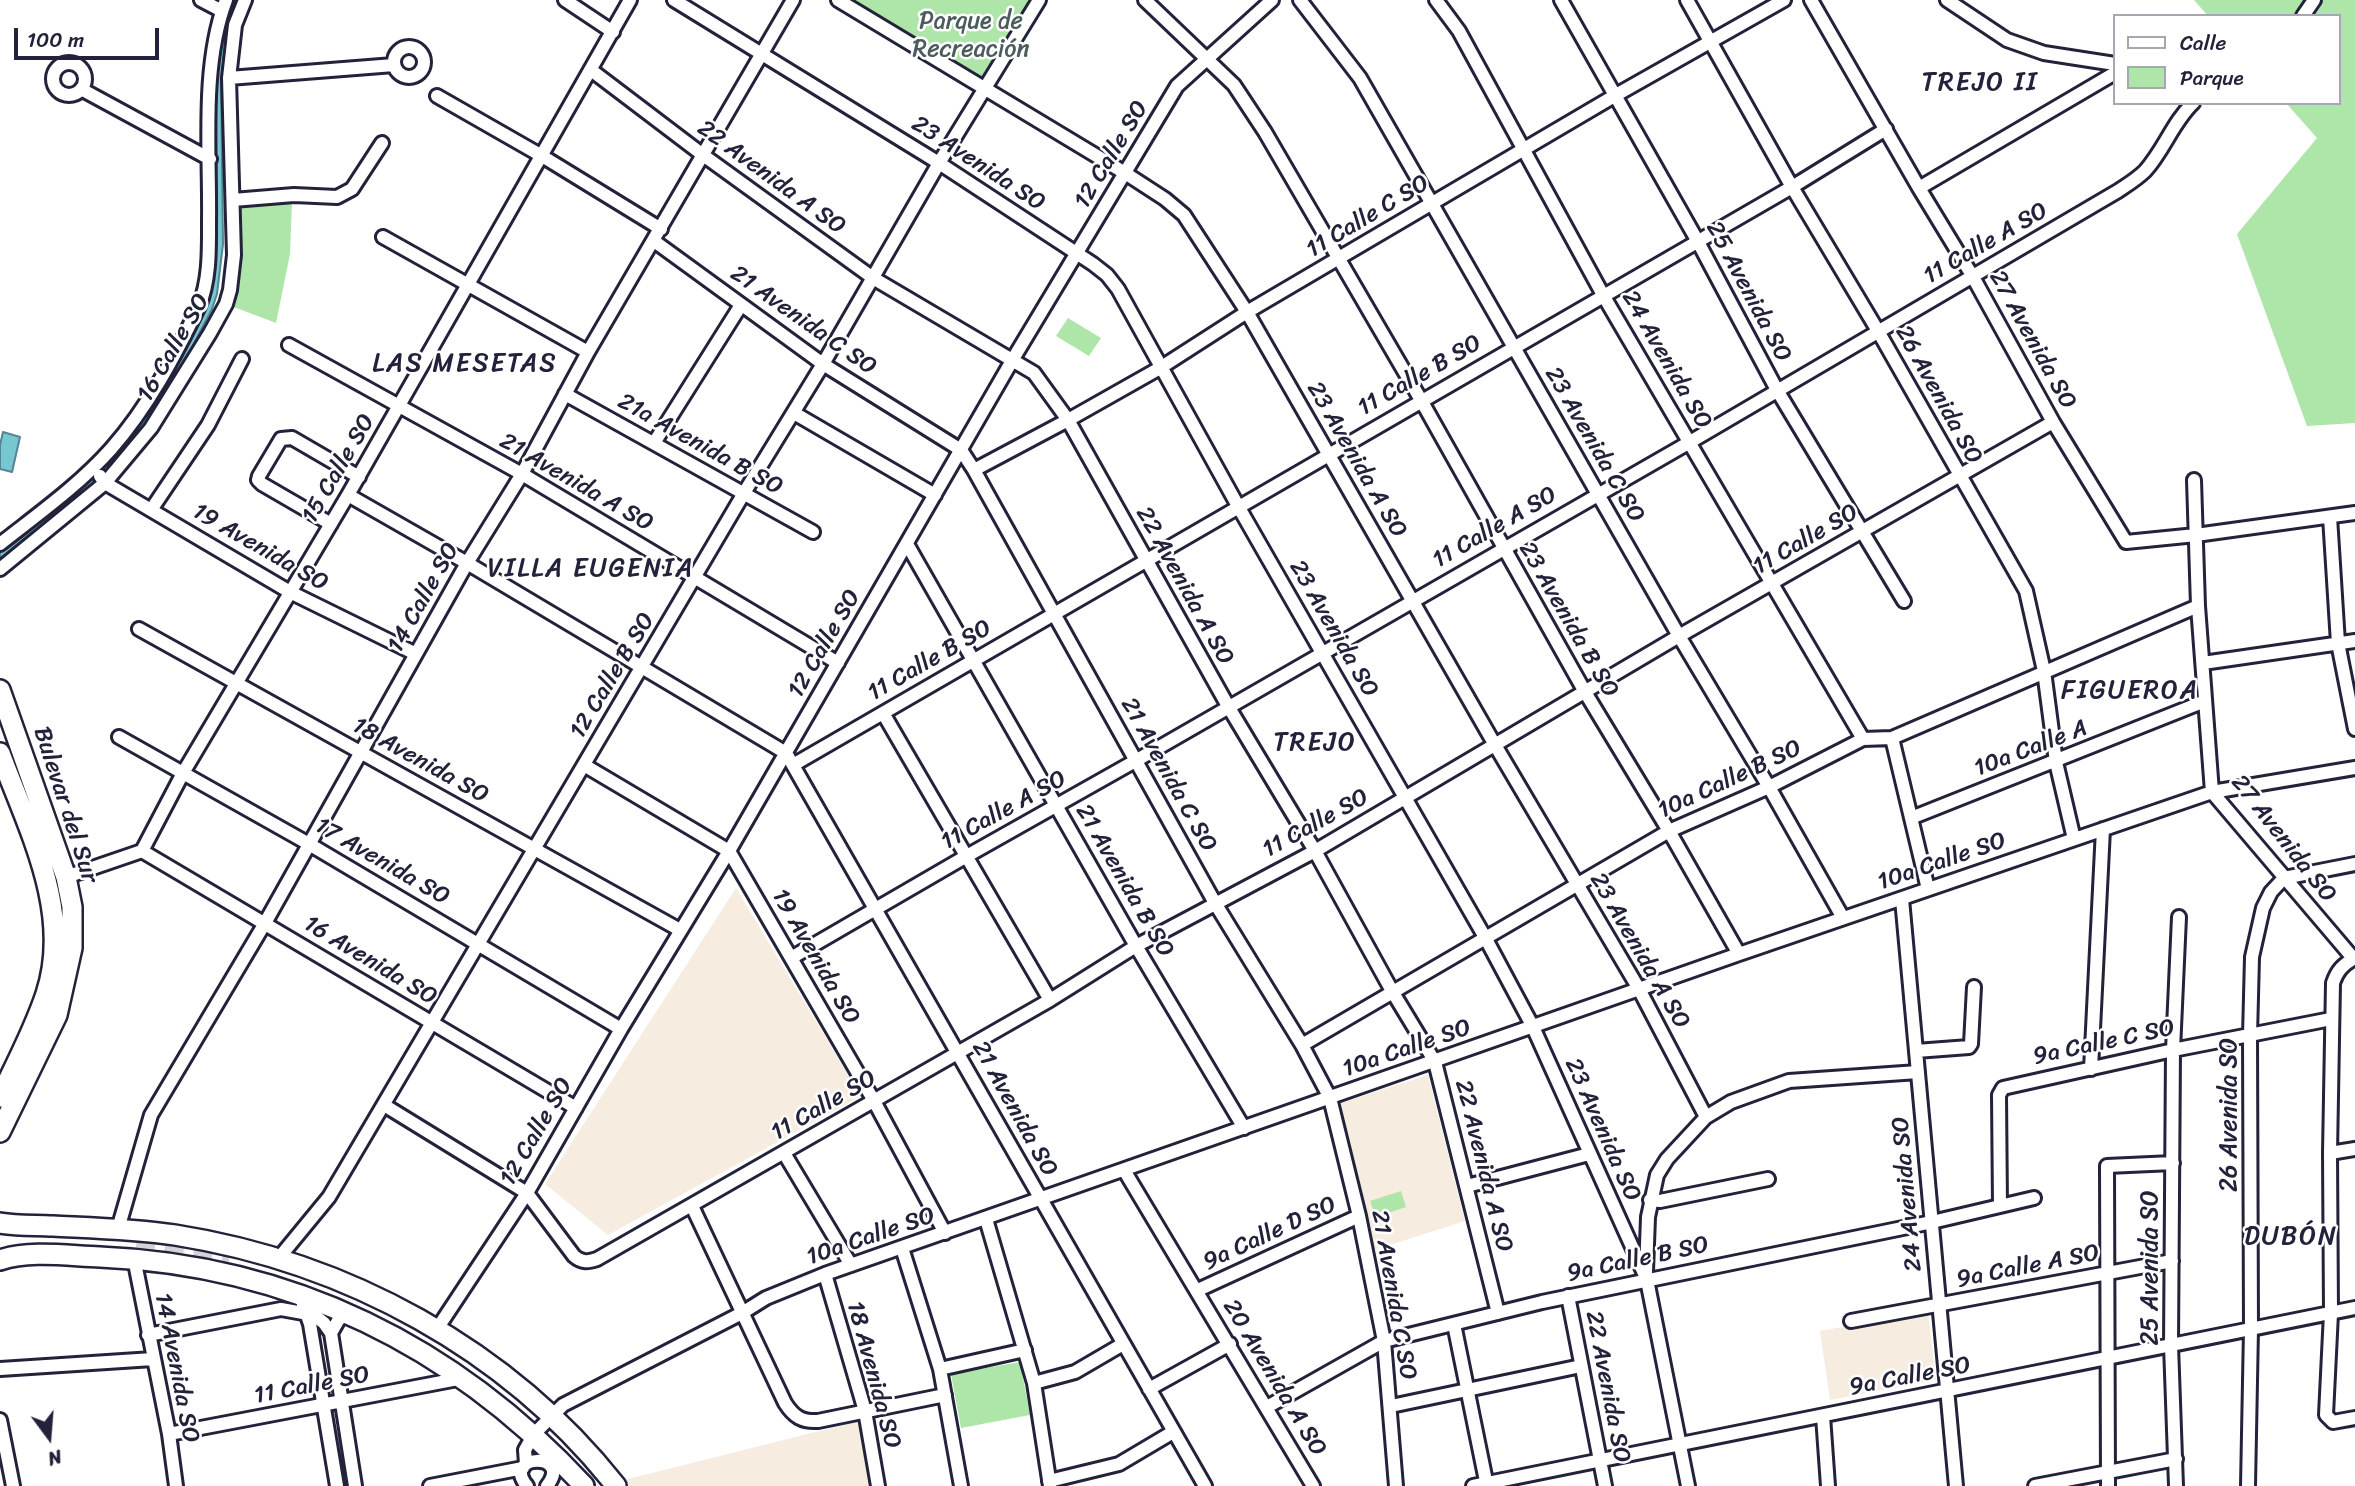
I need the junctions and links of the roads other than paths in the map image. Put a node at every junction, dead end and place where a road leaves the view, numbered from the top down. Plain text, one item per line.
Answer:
1 (201, 0) edge
2 (246, 0) edge
3 (565, 0) edge
4 (630, 0) edge
5 (674, 0) edge
6 (793, 0) edge
7 (838, 0) edge
8 (1039, 0) edge
9 (1145, 0) edge
10 (1272, 0) edge
11 (1300, 0) edge
12 (1436, 0) edge
13 (1561, 0) edge
14 (1687, 0) edge
15 (1784, 0) edge
16 (1811, 0) edge
17 (1947, 0) edge
18 (224, 5) edge
19 (613, 32) junction
20 (1710, 41) junction
21 (762, 53) junction
22 (1207, 59) junction
23 (2114, 64) edge
24 (394, 65) dead end
25 (591, 70) junction
26 (2114, 74) edge
27 (229, 78) junction
28 (81, 89) dead end
29 (984, 89) junction
30 (1616, 95) junction
31 (438, 96) dead end
32 (2191, 105) edge
33 (1886, 130) junction
34 (382, 143) dead end
35 (1524, 149) junction
36 (703, 155) junction
37 (542, 156) junction
38 (210, 159) junction
39 (939, 163) junction
40 (1125, 173) junction
41 (1792, 187) junction
42 (1919, 188) junction
43 (233, 200) junction
44 (1433, 203) junction
45 (661, 229) junction
46 (383, 237) dead end
47 (1697, 240) junction
48 (654, 241) junction
49 (211, 252) junction
50 (231, 254) junction
51 (1077, 255) junction
52 (1339, 259) junction
53 (1973, 277) junction
54 (873, 278) junction
55 (469, 284) junction
56 (1604, 295) junction
57 (741, 305) junction
58 (1247, 312) junction
59 (1878, 331) junction
60 (289, 345) dead end
61 (1513, 346) junction
62 (588, 352) junction
63 (242, 359) dead end
64 (1013, 359) junction
65 (823, 364) junction
66 (1160, 368) junction
67 (1777, 390) junction
68 (565, 394) junction
69 (1421, 400) junction
70 (399, 407) junction
71 (794, 412) junction
72 (1068, 420) junction
73 (2053, 422) junction
74 (1690, 442) junction
75 (654, 443) junction
76 (961, 450) junction
77 (1327, 454) junction
78 (93, 467) junction
79 (974, 470) junction
80 (522, 474) junction
81 (1959, 475) junction
82 (359, 477) junction
83 (2194, 480) dead end
84 (104, 482) junction
85 (1598, 493) junction
86 (744, 494) junction
87 (348, 495) junction
88 (935, 495) junction
89 (1238, 506) junction
90 (151, 510) junction
91 (2355, 513) edge
92 (2330, 517) junction
93 (331, 524) junction
94 (813, 532) dead end
95 (1863, 532) junction
96 (2196, 536) junction
97 (0, 544) edge
98 (907, 544) junction
99 (1503, 548) junction
100 (1145, 560) junction
101 (467, 563) junction
102 (0, 569) edge
103 (696, 577) junction
104 (1771, 585) junction
105 (290, 592) junction
106 (1413, 601) junction
107 (1904, 601) dead end
108 (2198, 606) junction
109 (1053, 614) junction
110 (139, 629) dead end
111 (1678, 636) junction
112 (2355, 641) edge
113 (2339, 643) junction
114 (1322, 653) junction
115 (416, 654) junction
116 (972, 661) junction
117 (838, 663) junction
118 (2203, 663) junction
119 (642, 668) junction
120 (2044, 671) junction
121 (237, 683) junction
122 (0, 690) edge
123 (1585, 692) junction
124 (2205, 701) junction
125 (1228, 706) junction
126 (883, 713) junction
127 (2355, 729) edge
128 (119, 737) dead end
129 (1892, 738) junction
130 (1863, 739) junction
131 (1495, 745) junction
132 (0, 752) edge
133 (362, 753) junction
134 (786, 753) junction
135 (1137, 761) junction
136 (2056, 762) junction
137 (584, 765) junction
138 (793, 765) junction
139 (2355, 768) edge
140 (183, 773) junction
141 (1769, 787) junction
142 (2212, 792) junction
143 (1405, 798) junction
144 (1056, 806) junction
145 (1911, 818) junction
146 (2103, 830) junction
147 (1669, 831) junction
148 (2074, 839) junction
149 (309, 844) junction
150 (142, 850) junction
151 (536, 850) junction
152 (729, 851) junction
153 (1315, 851) junction
154 (965, 857) junction
155 (2355, 864) edge
156 (66, 877) junction
157 (2284, 878) junction
158 (1576, 884) junction
159 (1928, 890) junction
160 (1902, 899) junction
161 (1215, 903) junction
162 (876, 908) junction
163 (2179, 917) dead end
164 (1843, 918) junction
165 (265, 923) junction
166 (680, 930) junction
167 (1486, 939) junction
168 (480, 944) junction
169 (1136, 946) junction
170 (1739, 954) junction
171 (791, 958) junction
172 (2354, 958) edge
173 (1975, 987) dead end
174 (1639, 989) junction
175 (1392, 991) junction
176 (1050, 1000) junction
177 (2331, 1019) junction
178 (433, 1024) junction
179 (1532, 1027) junction
180 (621, 1029) junction
181 (2250, 1036) junction
182 (1302, 1045) junction
183 (2173, 1050) junction
184 (958, 1051) junction
185 (1916, 1051) junction
186 (1435, 1062) junction
187 (2091, 1069) junction
188 (1918, 1072) junction
189 (0, 1097) edge
190 (1330, 1098) junction
191 (874, 1101) junction
192 (384, 1105) junction
193 (576, 1108) junction
194 (1706, 1117) junction
195 (1244, 1128) junction
196 (0, 1132) edge
197 (2355, 1149) edge
198 (784, 1153) junction
199 (2330, 1153) junction
200 (1589, 1154) junction
201 (2173, 1163) junction
202 (1124, 1170) junction
203 (1768, 1179) dead end
204 (1467, 1186) junction
205 (527, 1193) junction
206 (2034, 1198) dead end
207 (1040, 1200) junction
208 (1650, 1200) junction
209 (692, 1206) junction
210 (2000, 1206) junction
211 (0, 1209) edge
212 (1359, 1216) junction
213 (986, 1219) junction
214 (1932, 1222) junction
215 (0, 1223) edge
216 (32, 1225) junction
217 (118, 1229) junction
218 (945, 1233) junction
219 (902, 1248) junction
220 (135, 1252) junction
221 (6, 1258) edge
222 (278, 1259) junction
223 (229, 1261) tunnel mouth
224 (2172, 1261) junction
225 (851, 1265) junction
226 (2107, 1273) junction
227 (825, 1275) junction
228 (1647, 1280) junction
229 (1198, 1290) junction
230 (1568, 1296) junction
231 (304, 1304) junction
232 (1940, 1305) junction
233 (2355, 1308) edge
234 (742, 1313) junction
235 (1498, 1313) junction
236 (2331, 1313) junction
237 (349, 1314) junction
238 (1852, 1321) dead end
239 (1454, 1324) junction
240 (437, 1329) junction
241 (2251, 1329) junction
242 (331, 1334) junction
243 (148, 1335) junction
244 (1384, 1341) junction
245 (1230, 1344) junction
246 (1123, 1345) junction
247 (2171, 1345) junction
248 (1025, 1350) junction
249 (424, 1353) junction
250 (153, 1359) junction
251 (2108, 1359) junction
252 (1581, 1366) junction
253 (0, 1369) edge
254 (940, 1369) junction
255 (463, 1378) junction
256 (1034, 1383) junction
257 (1149, 1389) junction
258 (1468, 1390) junction
259 (1948, 1391) junction
260 (945, 1395) junction
261 (342, 1401) junction
262 (324, 1405) junction
263 (1391, 1406) junction
264 (1266, 1407) junction
265 (865, 1411) junction
266 (551, 1415) junction
267 (1823, 1416) junction
268 (2355, 1418) edge
269 (0, 1420) edge
270 (1173, 1432) junction
271 (169, 1434) junction
272 (534, 1434) junction
273 (1679, 1444) junction
274 (2176, 1459) junction
275 (553, 1461) junction
276 (1599, 1461) junction
277 (524, 1466) junction
278 (2108, 1471) junction
279 (1050, 1484) edge
280 (548, 1485) edge
281 (1487, 1485) edge
282 (13, 1486) edge
283 (176, 1486) edge
284 (337, 1486) edge
285 (355, 1486) edge
286 (430, 1486) edge
287 (527, 1486) edge
288 (584, 1486) edge
289 (617, 1486) edge
290 (878, 1486) edge
291 (961, 1486) edge
292 (1205, 1486) edge
293 (1313, 1486) edge
294 (1396, 1486) edge
295 (1473, 1486) edge
296 (1605, 1486) edge
297 (1688, 1486) edge
298 (1828, 1486) edge
299 (1956, 1486) edge
300 (2035, 1486) edge
301 (2108, 1486) edge
302 (2176, 1486) edge
303 (2248, 1486) edge

1 - 18 street
2 - 27 street, 16 Calle SO
3 - 19 street
4 - 19 street, 15 Calle SO
5 - 21 street, 23 Avenida SO
6 - 21 street, 14 Calle SO
7 - 29 street
8 - 29 street, 12 Calle B SO
9 - 22 street, 23 Avenida B SO
10 - 22 street, 12 Calle SO
11 - 44 street, 23 Avenida C SO
12 - 35 street, 24 Avenida SO
13 - 30 street, 25 Avenida SO
14 - 20 street, 26 Avenida SO
15 - 20 street, 11 Calle C SO
16 - 33 street, 27 Avenida SO
17 - 23 street
18 - 38 street, 16 Calle SO
19 - 25 street, 15 Calle SO
20 - 30 street, 11 Calle C SO
20 - 41 street, 26 Avenida SO
21 - 36 street, 14 Calle SO
21 - 39 street, 23 Avenida SO
22 - 40 street, 12 Calle SO
22 - 52 street, 23 Avenida B SO
24 - 27 street
25 - 36 street, 22 Avenida A SO
25 - 37 street, 15 Calle SO
26 - 42 street
27 - 43 street, 16 Calle SO
28 - 38 street
29 - 39 street, 12 Calle B SO
29 - 40 street, 23 Avenida A SO
30 - 35 street, 11 Calle C SO
30 - 47 street, 25 Avenida SO
31 - 37 street
32 - 53 street, 11 Calle A SO
33 - 41 street, 11 Calle B SO
33 - 42 street, 27 Avenida SO
34 - 43 street
35 - 44 street, 11 Calle C SO
35 - 56 street, 24 Avenida SO
36 - 45 street, 14 Calle SO
36 - 54 street, 22 Avenida A SO
37 - 45 street
37 - 55 street, 15 Calle SO
38 - 49 street, 16 Calle SO
39 - 51 street, 23 Avenida SO
39 - 54 street, 12 Calle B SO
40 - 51 street, 12 Calle SO
40 - 58 street, 23 Avenida A SO
41 - 47 street, 11 Calle B SO
41 - 59 street, 26 Avenida SO
42 - 53 street, 27 Avenida SO
43 - 50 street, 16 Calle SO
44 - 52 street, 11 Calle C SO
44 - 61 street, 23 Avenida C SO
45 - 48 street, 14 Calle SO
46 - 55 street
47 - 56 street, 11 Calle B SO
47 - 67 street, 25 Avenida SO
48 - 57 street, 21 Avenida C SO
48 - 62 street, 14 Calle SO
49 - 50 street
49 - 78 street, 16 Calle SO
50 - 84 street, 16 Calle SO
51 - 64 street, 12 Calle SO
51 - 66 street, 23 Avenida SO
52 - 58 street, 11 Calle C SO
52 - 69 street, 23 Avenida B SO
53 - 59 street, 11 Calle A SO
53 - 73 street, 27 Avenida SO
54 - 64 street, 22 Avenida A SO
54 - 65 street, 12 Calle B SO
55 - 62 street
55 - 70 street, 15 Calle SO
56 - 61 street, 11 Calle B SO
56 - 74 street, 24 Avenida SO
57 - 65 street, 21 Avenida C SO
57 - 75 street
58 - 66 street, 11 Calle C SO
58 - 77 street, 23 Avenida A SO
59 - 67 street, 11 Calle A SO
59 - 81 street, 26 Avenida SO
60 - 70 street, 21 Avenida A SO
61 - 69 street, 11 Calle B SO
61 - 85 street, 23 Avenida C SO
62 - 68 street, 14 Calle SO
63 - 90 street
64 - 72 street, 22 Avenida A SO
64 - 76 street, 12 Calle SO
65 - 71 street, 12 Calle B SO
65 - 76 street, 21 Avenida C SO
66 - 72 street, 11 Calle C SO
66 - 89 street, 23 Avenida SO
67 - 74 street, 11 Calle A SO
67 - 95 street, 25 Avenida SO
68 - 75 street, 21a Avenida B SO
68 - 80 street, 14 Calle SO
69 - 77 street, 11 Calle B SO
69 - 99 street, 23 Avenida B SO
70 - 80 street, 21 Avenida A SO
70 - 82 street, 15 Calle SO
71 - 86 street, 12 Calle B SO
71 - 88 street
72 - 79 street, 11 Calle C SO
72 - 100 street, 22 Avenida A SO
73 - 81 street, 11 Calle SO
73 - 96 street, 27 Avenida SO
74 - 85 street, 11 Calle A SO
74 - 104 street, 24 Avenida SO
75 - 86 street, 21a Avenida B SO
76 - 79 street, 21 Avenida C SO
76 - 88 street, 12 Calle SO
77 - 89 street, 11 Calle B SO
77 - 106 street, 23 Avenida A SO
78 - 84 street, 19 Avenida SO
78 - 97 street, 16 Calle SO
79 - 109 street, 21 Avenida C SO
80 - 101 street, 14 Calle SO
80 - 103 street, 21 Avenida A SO
81 - 95 street, 11 Calle SO
81 - 120 street, 26 Avenida SO
82 - 87 street, 15 Calle SO
82 - 93 street
83 - 96 street
84 - 90 street, 19 Avenida SO
84 - 102 street, 16 Calle SO
85 - 99 street, 11 Calle A SO
85 - 111 street, 23 Avenida C SO
86 - 94 street, 21a Avenida B SO
86 - 103 street, 12 Calle B SO
87 - 93 street, 15 Calle SO
87 - 101 street
88 - 98 street, 12 Calle SO
89 - 100 street, 11 Calle B SO
89 - 114 street, 23 Avenida SO
90 - 105 street, 19 Avenida SO
91 - 92 street
92 - 96 street
92 - 113 street
93 - 105 street, 15 Calle SO
95 - 104 street, 11 Calle SO
95 - 107 street, 25 Avenida SO
96 - 108 street, 27 Avenida SO
98 - 116 street, 21 Avenida B SO
98 - 117 street, 12 Calle SO
99 - 106 street, 11 Calle A SO
99 - 123 street, 23 Avenida B SO
100 - 109 street, 11 Calle B SO
100 - 125 street, 22 Avenida A SO
101 - 115 street, 14 Calle SO
101 - 119 street
103 - 117 street, 21 Avenida A SO
103 - 119 street, 12 Calle B SO
104 - 111 street, 11 Calle SO
104 - 130 street, 24 Avenida SO
105 - 115 street, 19 Avenida SO
105 - 121 street, 15 Calle SO
106 - 114 street, 11 Calle A SO
106 - 131 street, 23 Avenida A SO
108 - 118 street, 27 Avenida SO
108 - 120 street, 10a Calle B SO
109 - 116 street, 11 Calle B SO
109 - 135 street, 21 Avenida C SO
110 - 121 street, 18 Avenida SO
111 - 123 street, 11 Calle SO
111 - 141 street, 23 Avenida C SO
112 - 113 street
113 - 118 street
113 - 127 street
114 - 125 street, 11 Calle A SO
114 - 143 street, 23 Avenida SO
115 - 133 street, 14 Calle SO
116 - 126 street, 11 Calle B SO
116 - 144 street, 21 Avenida B SO
117 - 134 street, 12 Calle SO
118 - 124 street, 27 Avenida SO
119 - 134 street
119 - 137 street, 12 Calle B SO
120 - 129 street, 10a Calle B SO
120 - 136 street, 26 Avenida SO
121 - 133 street, 18 Avenida SO
121 - 140 street, 15 Calle SO
122 - 156 highway, Bulevar del Sur
123 - 131 street, 11 Calle SO
123 - 147 street, 23 Avenida B SO
124 - 136 street, 10a Calle A
124 - 142 street, 27 Avenida SO
125 - 135 street, 11 Calle A SO
125 - 153 street, 22 Avenida A SO
126 - 138 street, 11 Calle B SO
126 - 154 street
128 - 140 street, 17 Avenida SO
129 - 130 street, 10a Calle B SO
129 - 145 street
130 - 141 street, 10a Calle B SO
131 - 143 street, 11 Calle SO
131 - 158 street, 23 Avenida A SO
132 - 189 highway, Bulevar del Sur
133 - 149 street, 14 Calle SO
133 - 151 street, 18 Avenida SO
134 - 138 street, 21 Avenida SO
134 - 152 street, 12 Calle SO
135 - 144 street, 11 Calle A SO
135 - 161 street, 21 Avenida C SO
136 - 145 street, 10a Calle A
136 - 148 street, 26 Avenida SO
137 - 151 street, 12 Calle B SO
137 - 152 street, 19 Avenida SO
138 - 162 street, 21 Avenida SO
139 - 142 street, 10a Calle SO
140 - 149 street, 17 Avenida SO
140 - 150 street, 15 Calle SO
141 - 147 street, 10a Calle B SO
141 - 164 street, 23 Avenida C SO
142 - 146 street, 10a Calle SO
142 - 157 street, 27 Avenida SO
143 - 153 street, 11 Calle SO
143 - 167 street, 23 Avenida SO
144 - 154 street, 11 Calle A SO
144 - 169 street, 21 Avenida B SO
145 - 159 street
146 - 148 street, 10a Calle SO
146 - 187 street
147 - 158 street, 10a Calle B SO
147 - 170 street, 23 Avenida B SO
148 - 159 street, 10a Calle SO
149 - 165 street, 14 Calle SO
149 - 168 street, 17 Avenida SO
150 - 156 street
150 - 165 street, 16 Avenida SO
151 - 166 street, 18 Avenida SO
151 - 168 street, 12 Calle B SO
152 - 166 street, 12 Calle SO
152 - 171 street, 19 Avenida SO
153 - 161 street, 11 Calle SO
153 - 175 street, 22 Avenida A SO
154 - 162 street, 11 Calle A SO
154 - 176 street
155 - 157 street
156 - 196 highway, Bulevar del Sur
157 - 172 street, 27 Avenida SO
157 - 181 street, 26 Avenida SO
158 - 167 street, 10a Calle B SO
158 - 174 street, 23 Avenida A SO
159 - 160 street, 10a Calle SO
160 - 164 street, 10a Calle SO
160 - 185 street, 24 Avenida SO
161 - 169 street, 11 Calle SO
161 - 182 street, 21 Avenida C SO
162 - 171 street, 11 Calle A SO
162 - 184 street, 21 Avenida SO
163 - 183 street, 25 Avenida SO
164 - 170 street, 10a Calle SO
165 - 178 street, 16 Avenida SO
165 - 217 street, 14 Calle SO
166 - 180 street, 12 Calle SO
167 - 175 street, 10a Calle B SO
167 - 179 street, 23 Avenida SO
168 - 178 street, 12 Calle B SO
168 - 180 street, 17 Avenida SO
169 - 176 street, 11 Calle SO
169 - 195 street, 21 Avenida B SO
170 - 174 street, 10a Calle SO
171 - 191 street, 19 Avenida SO
172 - 177 street, 27 Avenida SO
173 - 185 street
174 - 179 street, 10a Calle SO
174 - 194 street, 23 Avenida A SO
175 - 182 street, 10a Calle B SO
175 - 186 street, 22 Avenida A SO
176 - 184 street, 11 Calle SO
177 - 181 street, 9a Calle C SO
177 - 199 street, 27 Avenida SO
178 - 192 street, 12 Calle B SO
178 - 193 street, 16 Avenida SO
179 - 186 street, 10a Calle SO
179 - 200 street, 23 Avenida SO
180 - 193 street, 12 Calle SO
181 - 183 street, 9a Calle C SO
181 - 241 street, 26 Avenida SO
182 - 190 street, 21 Avenida C SO
183 - 187 street, 9a Calle C SO
183 - 201 street, 25 Avenida SO
184 - 191 street, 11 Calle SO
184 - 207 street, 21 Avenida SO
185 - 188 street, 24 Avenida SO
186 - 190 street, 10a Calle SO
186 - 204 street, 22 Avenida A SO
187 - 210 street, 9a Calle C SO
188 - 194 street
188 - 214 street, 24 Avenida SO
190 - 195 street, 10a Calle SO
190 - 212 street, 21 Avenida C SO
191 - 198 street, 11 Calle SO
191 - 218 street, 19 Avenida SO
192 - 205 street
192 - 222 street, 12 Calle B SO
193 - 205 street, 12 Calle SO
194 - 208 street
195 - 202 street, 10a Calle SO
197 - 199 street
198 - 209 street, 11 Calle SO
198 - 225 street
199 - 236 street, 27 Avenida SO
200 - 204 street
200 - 228 street, 23 Avenida SO
201 - 224 street, 25 Avenida SO
201 - 226 street
202 - 207 street, 10a Calle SO
202 - 229 street
203 - 208 street
204 - 235 street, 22 Avenida A SO
205 - 209 street, 11 Calle SO
205 - 240 street, 12 Calle SO
206 - 210 street, 9a Calle B SO
207 - 213 street, 10a Calle SO
207 - 246 street, 21 Avenida SO
208 - 228 street
209 - 234 street
210 - 214 street, 9a Calle B SO
211 - 216 highway
212 - 229 street, 9a Calle D SO
212 - 244 street, 21 Avenida C SO
213 - 218 street, 10a Calle SO
213 - 248 street
214 - 228 street, 9a Calle B SO
214 - 232 street, 24 Avenida SO
215 - 216 highway
216 - 217 highway
217 - 222 highway
218 - 219 street, 10a Calle SO
219 - 225 street, 10a Calle SO
219 - 254 street
220 - 221 highway
220 - 231 highway
220 - 243 street, 14 Avenida SO
222 - 240 highway
223 - 249 highway
224 - 226 street, 9a Calle A SO
224 - 247 street, 25 Avenida SO
225 - 227 street, 10a Calle SO
226 - 232 street, 9a Calle A SO
226 - 251 street
227 - 234 street, 10a Calle SO
227 - 265 street, 18 Avenida SO
228 - 230 street, 9a Calle B SO
228 - 273 street, 23 Avenida SO
229 - 245 street, 20 Avenida A SO
230 - 235 street, 9a Calle B SO
230 - 252 street, 22 Avenida SO
231 - 237 highway
231 - 242 street
231 - 243 street
231 - 262 street
232 - 238 street, 9a Calle A SO
232 - 259 street, 24 Avenida SO
233 - 236 street, 9a Calle SO
234 - 265 street
234 - 266 street, 10a Calle SO
235 - 239 street, 9a Calle B SO
236 - 241 street, 9a Calle SO
236 - 268 street, 27 Avenida SO
237 - 242 street
237 - 249 highway
239 - 244 street, 9a Calle B SO
239 - 258 street
240 - 266 highway
241 - 247 street, 9a Calle SO
241 - 303 street, 26 Avenida SO
242 - 261 street
243 - 250 street, 14 Avenida SO
244 - 263 street, 21 Avenida C SO
244 - 264 street, 9a Calle B SO
245 - 257 street
245 - 264 street, 20 Avenida A SO
246 - 256 street
246 - 257 street, 21 Avenida SO
247 - 251 street, 9a Calle SO
247 - 274 street, 25 Avenida SO
248 - 254 street
248 - 256 street
249 - 255 highway
250 - 253 street
250 - 271 street, 14 Avenida SO
251 - 259 street, 9a Calle SO
251 - 278 street
252 - 258 street
252 - 276 street, 22 Avenida SO
254 - 260 street
255 - 261 street, 11 Calle SO
255 - 272 highway
256 - 279 street
257 - 270 street, 21 Avenida SO
258 - 263 street
258 - 281 street
259 - 267 street, 9a Calle SO
259 - 299 street, 24 Avenida SO
260 - 265 street
260 - 291 street
261 - 262 street, 11 Calle SO
261 - 285 street
262 - 271 street, 11 Calle SO
262 - 284 street
263 - 294 street, 21 Avenida C SO
264 - 293 street, 20 Avenida A SO
265 - 290 street, 18 Avenida SO
266 - 272 street, 10a Calle SO
266 - 289 highway
267 - 273 street, 9a Calle SO
267 - 298 street
269 - 282 street
270 - 279 street
270 - 292 street, 21 Avenida SO
271 - 283 street, 14 Avenida SO
272 - 275 highway
272 - 277 street, 10a Calle SO
273 - 276 street, 9a Calle SO
273 - 297 street, 23 Avenida SO
274 - 278 street
274 - 302 street, 25 Avenida SO
275 - 277 street
275 - 280 street
275 - 288 highway
276 - 281 street, 9a Calle SO
276 - 296 street, 22 Avenida SO
277 - 286 street
277 - 287 street
278 - 300 street
278 - 301 street
281 - 295 street, 9a Calle SO

